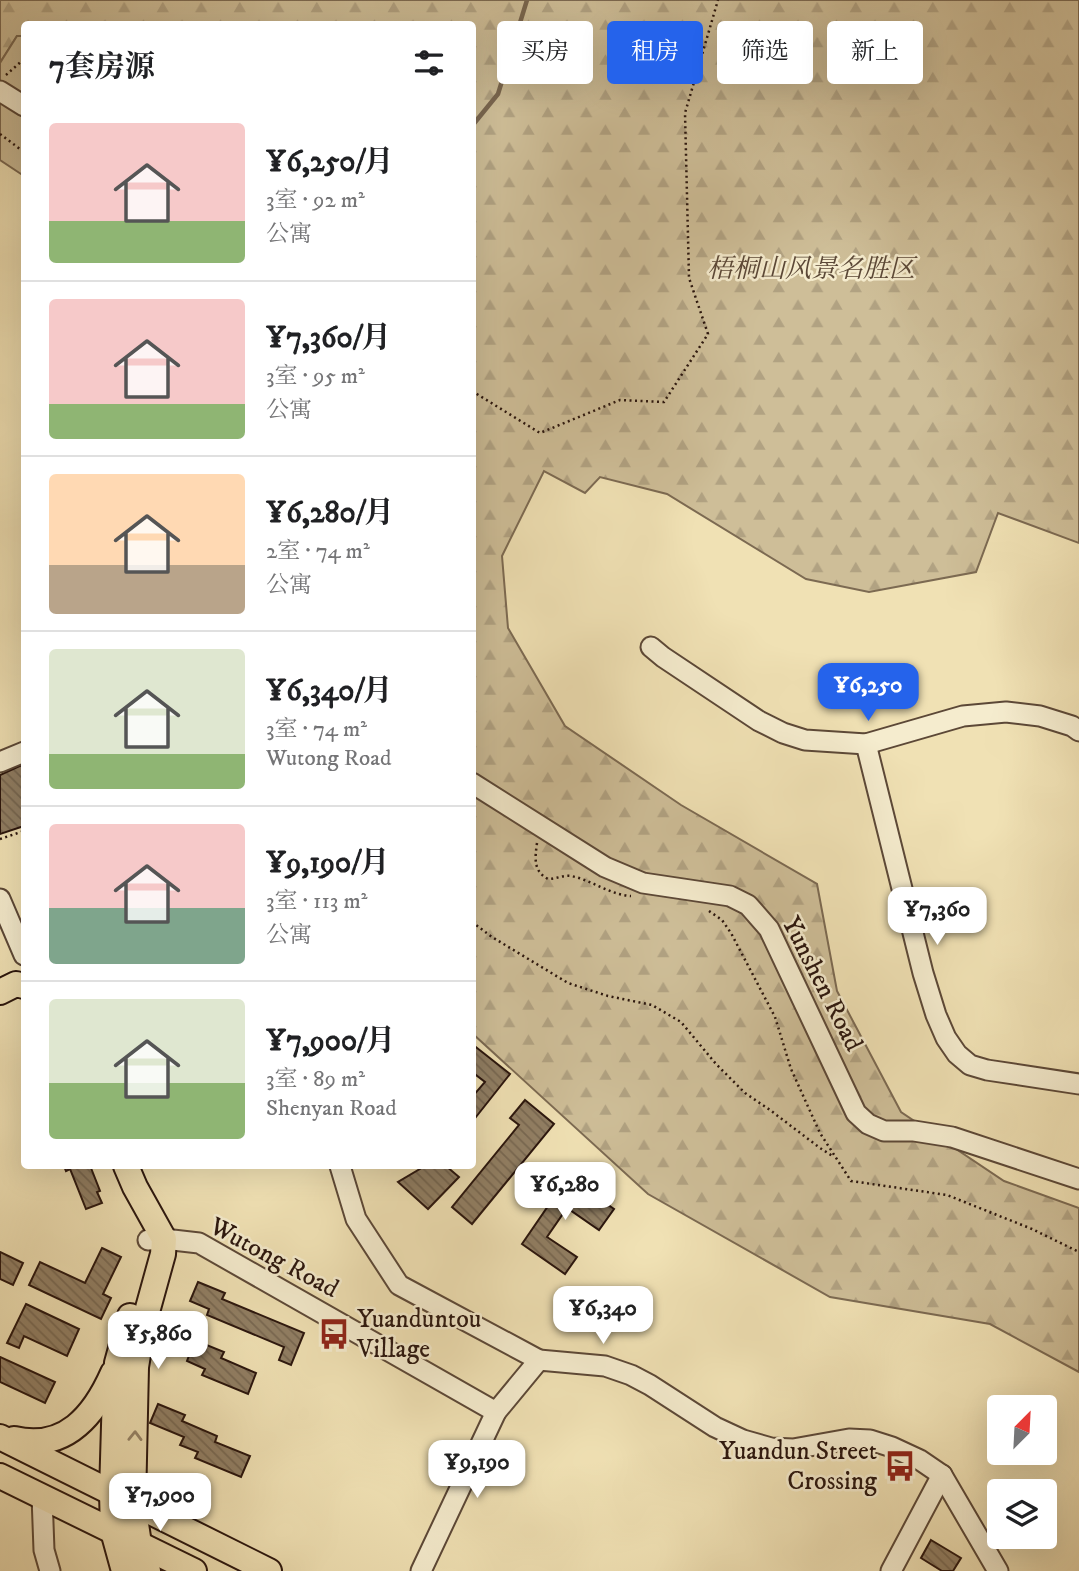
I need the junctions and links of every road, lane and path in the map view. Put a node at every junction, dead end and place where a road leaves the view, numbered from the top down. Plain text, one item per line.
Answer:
1 (718, 0) edge
2 (21, 63) edge
3 (2, 85) edge
4 (21, 103) edge
5 (0, 134) edge
6 (21, 150) edge
7 (476, 393) edge
8 (651, 647) dead end
9 (1079, 731) edge
10 (866, 744) junction
11 (21, 752) edge
12 (0, 762) edge
13 (476, 786) edge
14 (538, 825) junction
15 (21, 832) edge
16 (0, 839) edge
17 (634, 896) dead end
18 (0, 899) edge
19 (705, 907) dead end
20 (476, 925) edge
21 (21, 948) edge
22 (21, 985) edge
23 (0, 992) edge
24 (1079, 1084) edge
25 (837, 1159) junction
26 (116, 1169) edge
27 (127, 1169) edge
28 (341, 1169) edge
29 (1079, 1179) edge
30 (156, 1240) junction
31 (1079, 1252) edge
32 (539, 1360) junction
33 (117, 1363) junction
34 (496, 1412) junction
35 (0, 1437) edge
36 (942, 1475) junction
37 (0, 1476) edge
38 (42, 1496) junction
39 (122, 1499) junction
40 (113, 1531) junction
41 (139, 1544) junction
42 (50, 1571) edge
43 (124, 1571) edge
44 (148, 1571) edge
45 (194, 1571) edge
46 (269, 1571) edge
47 (421, 1571) edge
48 (891, 1571) edge
49 (998, 1571) edge

1 - 7 path
2 - 3 path
3 - 4 street
5 - 6 path
8 - 10 street
9 - 10 street
10 - 24 street
11 - 12 street
13 - 14 street, Yunshen Road
14 - 17 path
14 - 29 street, Yunshen Road
15 - 16 path
18 - 21 street
19 - 25 path
20 - 25 path
22 - 23 main road
25 - 31 path
26 - 30 main road
27 - 30 main road
28 - 32 street
30 - 33 main road
30 - 34 street, Wutong Road
39 -> 30 main road
32 - 34 street
32 - 36 street
33 - 35 main road
33 - 39 main road
34 - 47 street
35 - 39 main road
36 - 48 street
36 - 49 street
37 - 38 main road
38 - 40 main road
38 - 42 street
39 - 40 main road
39 - 41 main road
39 - 46 main road
40 - 41 main road
40 - 43 main road
41 - 44 main road
41 - 45 main road

